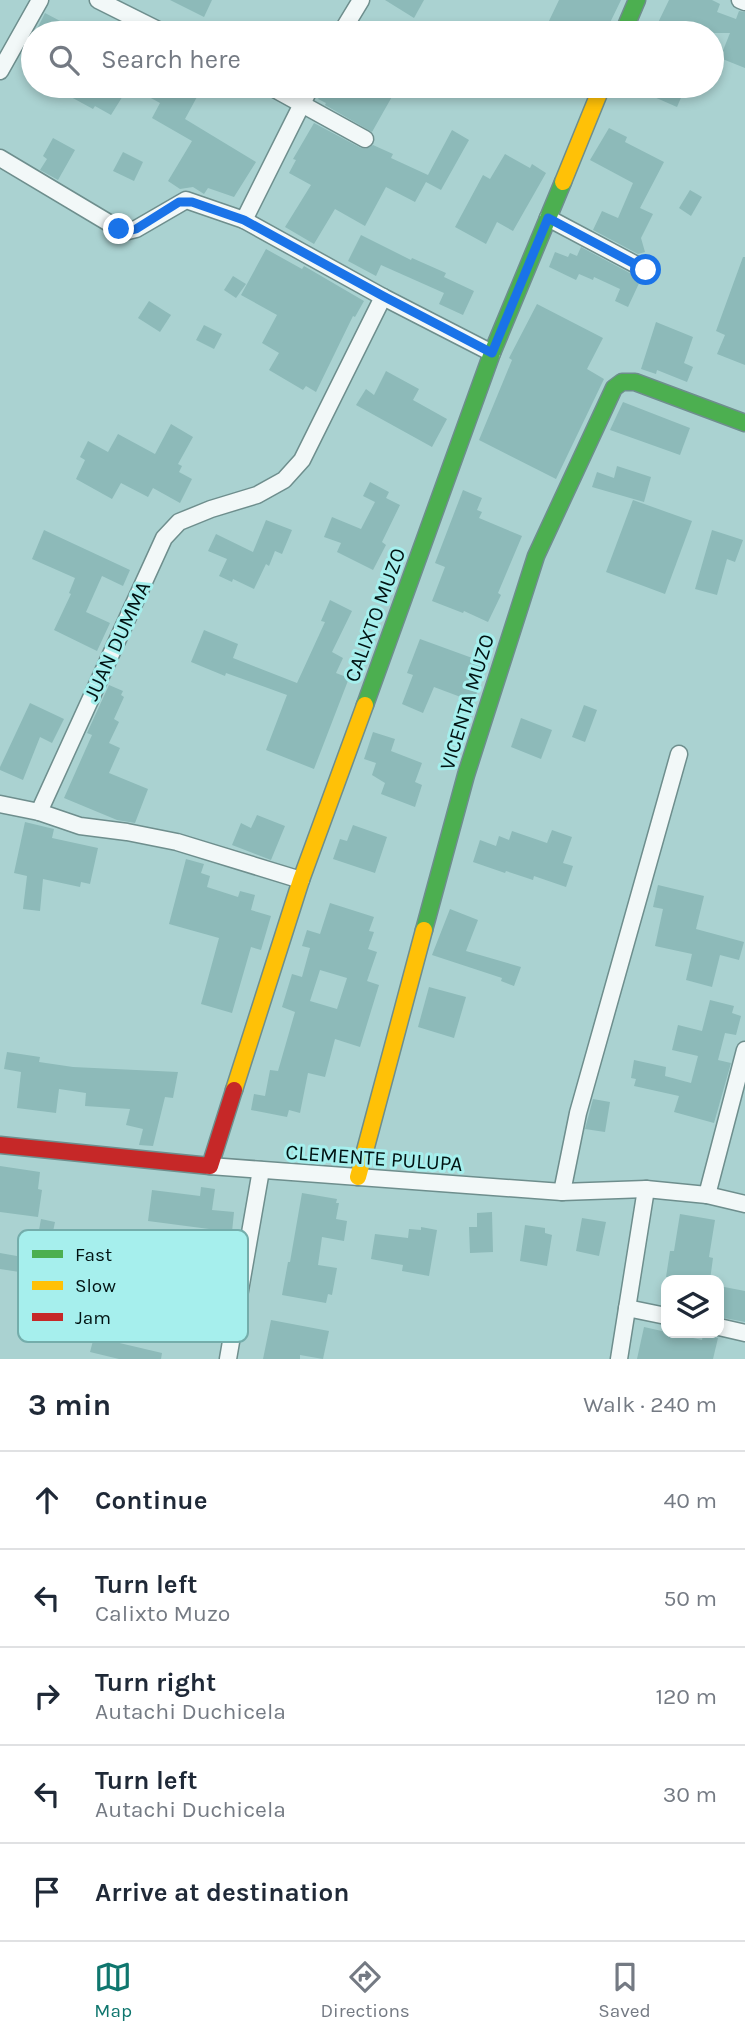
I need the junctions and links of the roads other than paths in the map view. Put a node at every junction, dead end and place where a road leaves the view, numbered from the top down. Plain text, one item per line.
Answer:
1 (40, 0) edge
2 (98, 0) edge
3 (361, 0) edge
4 (637, 0) edge
5 (740, 0) edge
6 (745, 2) edge
7 (28, 21) edge
8 (140, 21) edge
9 (348, 21) edge
10 (628, 21) edge
11 (21, 34) edge
12 (0, 71) edge
13 (294, 98) edge
14 (304, 98) edge
15 (597, 98) edge
16 (302, 102) junction
17 (365, 139) dead end
18 (0, 158) edge
19 (548, 218) junction
20 (244, 220) junction
21 (646, 270) dead end
22 (383, 296) junction
23 (492, 353) junction
24 (745, 423) edge
25 (679, 754) dead end
26 (0, 804) edge
27 (39, 812) junction
28 (301, 880) junction
29 (745, 1050) edge
30 (0, 1145) edge
31 (210, 1166) junction
32 (261, 1170) junction
33 (358, 1177) junction
34 (646, 1189) junction
35 (562, 1192) junction
36 (707, 1195) junction
37 (745, 1204) edge
38 (248, 1244) edge
39 (627, 1308) junction
40 (661, 1315) edge
41 (724, 1328) edge
42 (745, 1333) edge
43 (619, 1359) edge

1 - 7 street
2 - 8 street
3 - 9 street
4 - 10 street
5 - 6 street
11 - 12 street
13 - 16 street
14 - 16 street
15 - 19 street, CALIXTO MUZO
16 - 17 street
16 - 20 street
18 - 20 street
19 - 21 street
19 - 23 street, CALIXTO MUZO
20 - 22 street
22 - 23 street
22 - 27 street, JUAN DUMMA
23 - 28 street, CALIXTO MUZO
24 - 33 street, VICENTA MUZO
25 - 35 street
26 - 27 street
27 - 28 street
28 - 31 street, CALIXTO MUZO
29 - 36 street
30 - 31 street, CLEMENTE PULUPA
31 - 32 street, CLEMENTE PULUPA
32 - 33 street, CLEMENTE PULUPA
32 - 38 street
33 - 35 street, CLEMENTE PULUPA
34 - 35 street, CLEMENTE PULUPA
34 - 36 street, CLEMENTE PULUPA
34 - 39 street
36 - 37 street, CLEMENTE PULUPA
39 - 40 street
39 - 43 street
41 - 42 street

